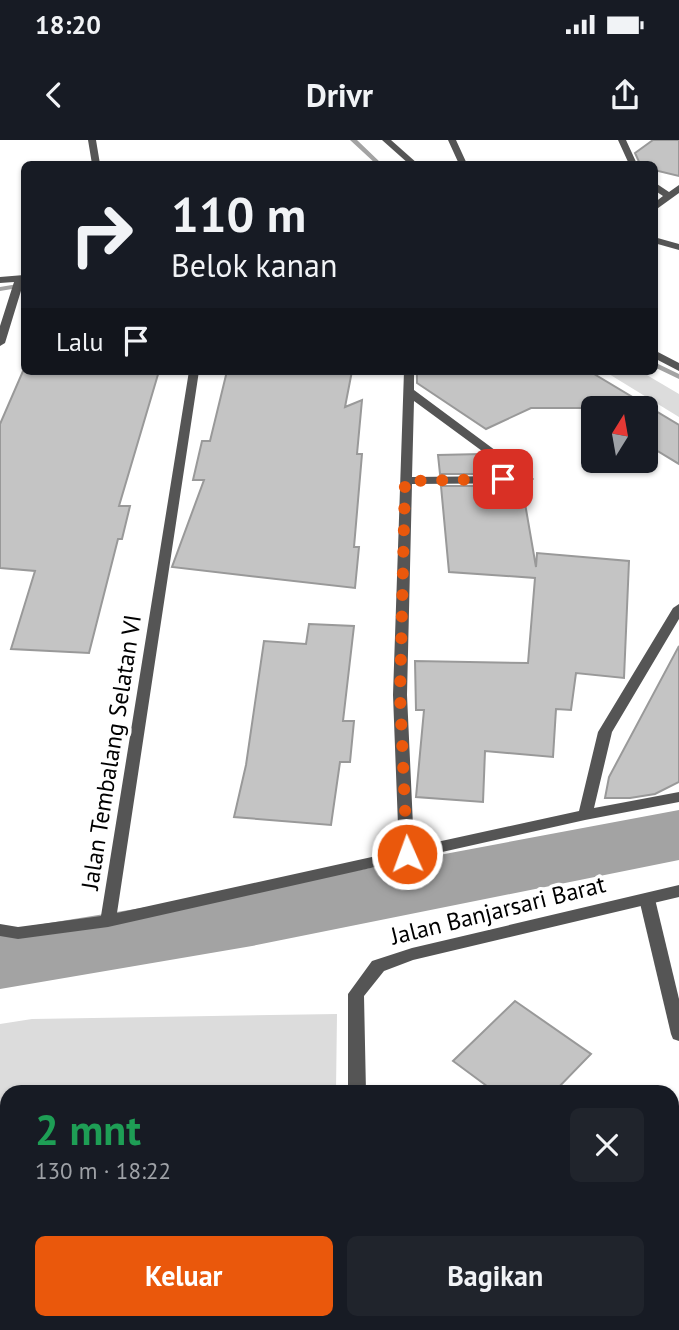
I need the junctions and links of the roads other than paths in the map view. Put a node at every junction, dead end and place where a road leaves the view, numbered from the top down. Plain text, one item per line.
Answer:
1 (92, 140) edge
2 (386, 140) edge
3 (452, 140) edge
4 (622, 140) edge
5 (96, 161) edge
6 (410, 161) edge
7 (462, 161) edge
8 (632, 161) edge
9 (658, 188) edge
10 (679, 188) edge
11 (669, 196) junction
12 (658, 205) edge
13 (658, 241) edge
14 (679, 247) edge
15 (21, 278) edge
16 (0, 280) edge
17 (21, 281) edge
18 (0, 343) edge
19 (658, 355) edge
20 (679, 368) edge
21 (193, 375) edge
22 (409, 375) edge
23 (410, 392) junction
24 (405, 481) junction
25 (679, 608) edge
26 (679, 797) edge
27 (585, 815) junction
28 (407, 854) junction
29 (679, 891) edge
30 (647, 899) junction
31 (108, 921) junction
32 (0, 930) edge
33 (679, 1034) edge
34 (357, 1085) edge

1 - 5 street
2 - 6 street
3 - 7 street
4 - 8 street
9 - 11 street
10 - 11 street
11 - 12 street
13 - 14 street
15 - 16 street
17 - 18 street
19 - 20 street
21 - 31 street, Jalan Tembalang Selatan VI
22 - 23 street
23 - 24 street
23 - 24 street
24 - 28 street
25 - 27 street
26 - 27 street, Jalan Tembalang Selatan VI
27 - 28 street, Jalan Tembalang Selatan VI
28 - 31 street, Jalan Tembalang Selatan VI
29 - 30 street, Jalan Banjarsari Barat
30 - 33 street
30 - 34 street, Jalan Banjarsari Barat
31 - 32 street

